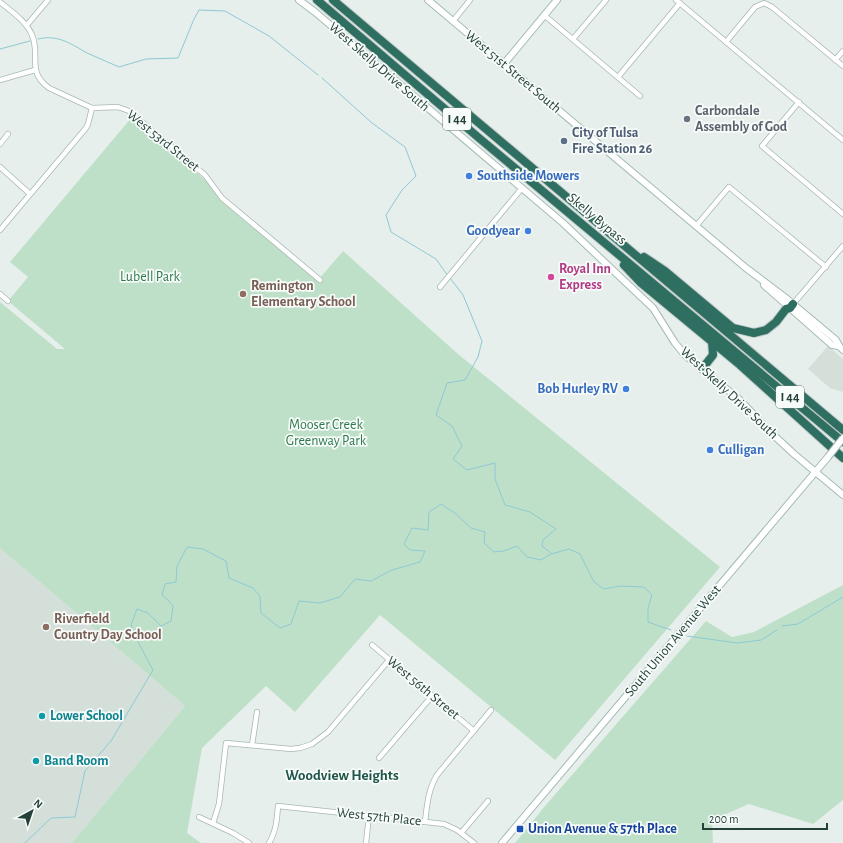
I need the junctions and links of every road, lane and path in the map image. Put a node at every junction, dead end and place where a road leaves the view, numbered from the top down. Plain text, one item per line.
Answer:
1 (48, 0) edge
2 (299, 0) edge
3 (317, 0) edge
4 (333, 0) edge
5 (428, 0) edge
6 (470, 0) edge
7 (557, 0) edge
8 (606, 0) edge
9 (0, 2) edge
10 (678, 2) edge
11 (544, 15) junction
12 (452, 21) junction
13 (27, 25) junction
14 (573, 39) junction
15 (726, 42) junction
16 (843, 51) edge
17 (835, 60) junction
18 (503, 64) junction
19 (843, 66) edge
20 (35, 70) junction
21 (618, 77) junction
22 (0, 80) edge
23 (640, 96) dead end
24 (799, 102) junction
25 (92, 108) junction
26 (8, 134) dead end
27 (843, 140) edge
28 (0, 144) edge
29 (0, 167) edge
30 (522, 188) junction
31 (30, 194) junction
32 (843, 214) edge
33 (696, 226) junction
34 (604, 229) junction
35 (0, 230) edge
36 (597, 237) junction
37 (843, 246) edge
38 (826, 267) junction
39 (320, 280) dead end
40 (440, 287) dead end
41 (0, 294) edge
42 (8, 301) dead end
43 (792, 306) junction
44 (712, 341) junction
45 (842, 345) edge
46 (702, 369) junction
47 (843, 430) edge
48 (843, 438) edge
49 (843, 442) edge
50 (843, 458) edge
51 (815, 471) junction
52 (843, 495) edge
53 (372, 645) dead end
54 (389, 660) junction
55 (432, 696) junction
56 (491, 710) dead end
57 (257, 712) dead end
58 (474, 731) junction
59 (252, 745) junction
60 (379, 758) dead end
61 (488, 801) dead end
62 (370, 816) junction
63 (199, 817) dead end
64 (425, 822) junction
65 (213, 823) junction
66 (461, 833) junction
67 (249, 843) edge
68 (269, 843) edge
69 (366, 843) edge
70 (474, 843) edge
71 (502, 843) edge

1 - 13 street
2 - 30 street, West Skelly Drive South
3 - 36 highway, Skelly Bypass / I 44
4 - 34 highway, Skelly Bypass / I 44
5 - 12 street, West 51st Street South
6 - 12 street
7 - 11 street
8 - 14 street
9 - 13 street
10 - 15 street
10 - 21 street
11 - 14 street
11 - 18 street
12 - 18 street, West 51st Street South
13 - 20 street
14 - 21 street
15 - 17 street
15 - 24 street
16 - 17 street
17 - 19 street
18 - 33 street, West 51st Street South
20 - 22 street
20 - 25 street, West 53rd Street
21 - 23 street
24 - 27 street
24 - 32 street
25 - 31 street
25 - 39 street, West 53rd Street
26 - 28 street
29 - 31 street
30 - 40 street
30 - 46 street, West Skelly Drive South
31 - 35 street
33 - 38 street
33 - 43 street, West 51st Street South
34 - 43 highway
34 - 47 highway, Skelly Bypass / I 44
36 - 44 highway
36 - 49 highway, Skelly Bypass / I 44
37 - 38 street
38 - 43 street
41 - 42 street
43 - 45 street, West 51st Street South
44 - 46 highway
44 - 50 highway
46 - 51 street, West Skelly Drive South
48 - 51 street, South Union Avenue West, bridge
51 - 52 street, West Skelly Drive South
51 - 71 street, South Union Avenue West
53 - 54 street, West 56th Street
54 - 55 street, West 56th Street
54 - 59 street
55 - 58 street, West 56th Street
55 - 60 street
56 - 58 street
57 - 59 street
58 - 64 street
59 - 65 street
61 - 66 street
62 - 64 street, West 57th Place
62 - 68 street, West 57th Place
62 - 69 street
63 - 65 street
64 - 66 street, West 57th Place
65 - 67 street
66 - 70 street, West 57th Place

